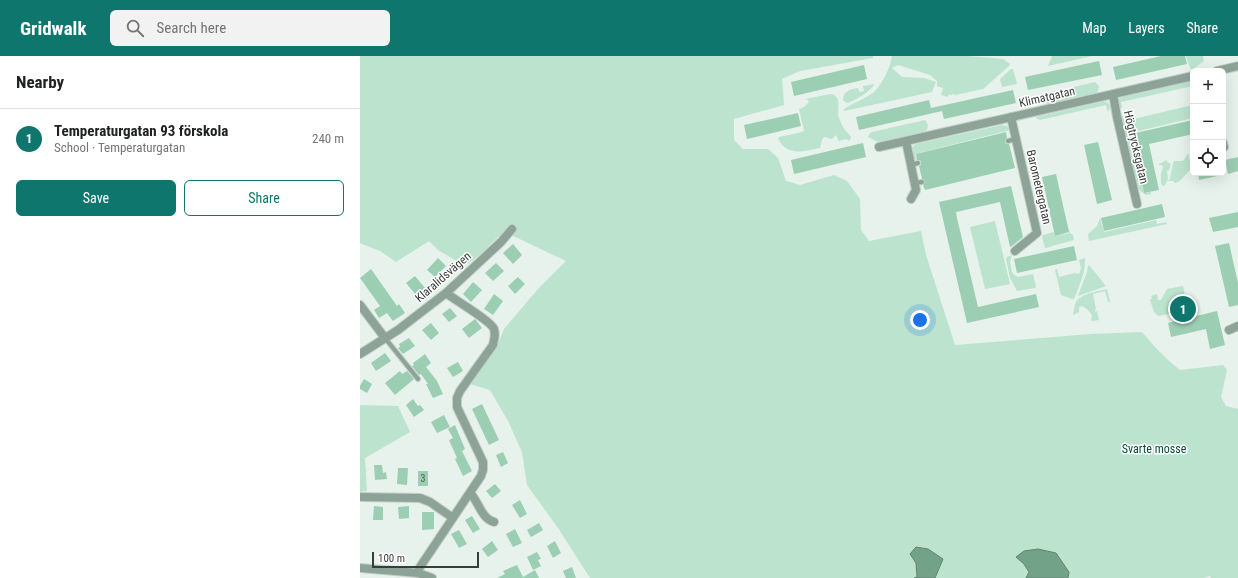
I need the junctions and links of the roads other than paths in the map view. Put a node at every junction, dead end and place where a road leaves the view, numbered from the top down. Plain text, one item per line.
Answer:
1 (1238, 66) edge
2 (1226, 69) edge
3 (1190, 77) edge
4 (1113, 94) junction
5 (1011, 117) junction
6 (906, 141) junction
7 (879, 147) dead end
8 (911, 199) dead end
9 (1138, 204) dead end
10 (512, 229) dead end
11 (1015, 252) dead end
12 (446, 293) junction
13 (360, 305) edge
14 (1238, 326) edge
15 (1229, 330) dead end
16 (385, 338) junction
17 (360, 354) edge
18 (418, 379) dead end
19 (471, 494) junction
20 (360, 497) edge
21 (453, 518) junction
22 (494, 522) dead end
23 (360, 568) edge
24 (418, 573) junction
25 (432, 578) edge

1 - 2 street
3 - 4 street, Klimatgatan
4 - 5 street, Klimatgatan
4 - 9 street, Högtrycksgatan
5 - 6 street, Klimatgatan
5 - 11 street, Barometergatan
6 - 7 street, Klimatgatan
6 - 8 street
10 - 12 street, Klaralidsvägen
12 - 16 street, Klaralidsvägen
12 - 19 street
13 - 16 street
14 - 15 street
16 - 17 street, Klaralidsvägen
16 - 18 lane
19 - 21 street
19 - 22 street
20 - 21 street
21 - 24 street
23 - 24 street
24 - 25 street

